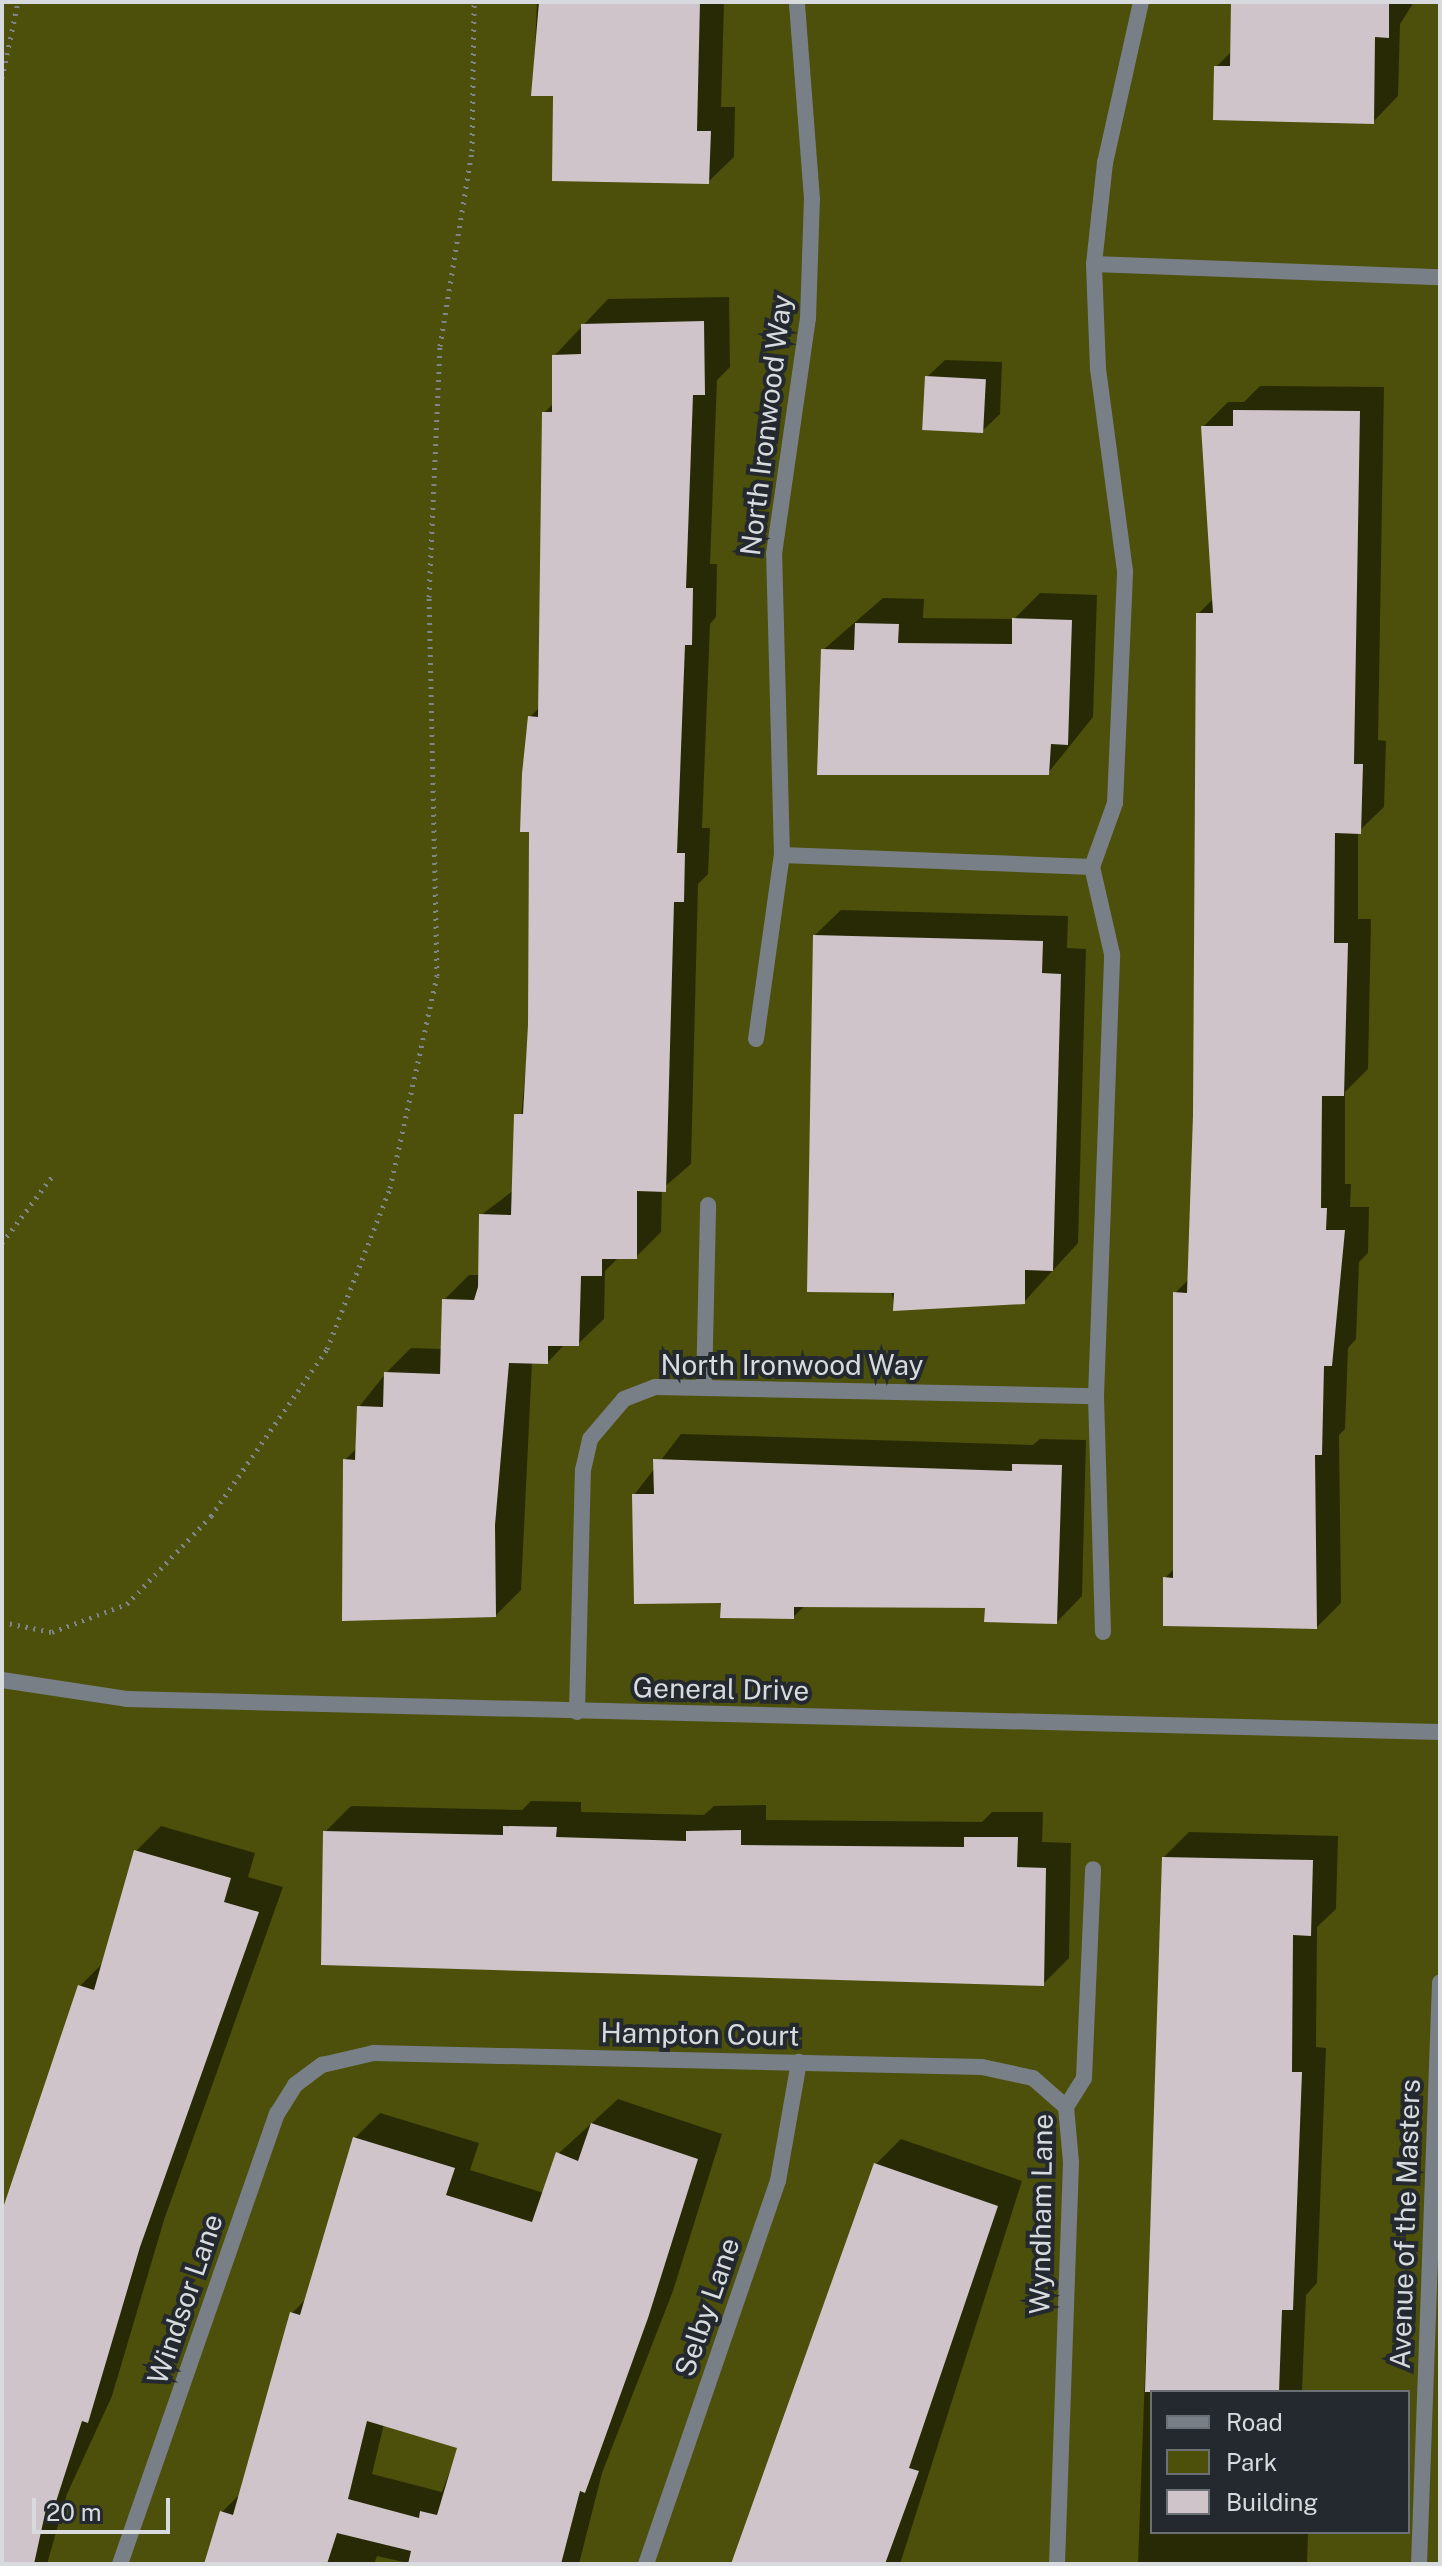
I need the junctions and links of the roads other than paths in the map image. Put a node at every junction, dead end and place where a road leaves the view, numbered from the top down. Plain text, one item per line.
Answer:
1 (797, 2) edge
2 (1141, 2) edge
3 (1094, 264) junction
4 (1440, 277) edge
5 (782, 855) junction
6 (1092, 867) junction
7 (756, 1039) dead end
8 (708, 1205) dead end
9 (704, 1388) junction
10 (1096, 1396) junction
11 (1103, 1632) dead end
12 (2, 1680) edge
13 (577, 1712) junction
14 (1440, 1732) edge
15 (1093, 1869) dead end
16 (1440, 1982) edge
17 (799, 2062) junction
18 (322, 2065) joint
19 (1066, 2107) junction
20 (120, 2564) edge
21 (646, 2564) edge
22 (1057, 2564) edge
23 (1419, 2564) edge

1 - 5 street, North Ironwood Way
2 - 3 street
3 - 4 street
3 - 6 street
5 - 6 street
5 - 7 street, North Ironwood Way
6 - 10 street
8 - 9 street
9 - 10 street, North Ironwood Way
9 - 13 street, North Ironwood Way
10 - 11 street
12 - 13 street, General Drive
13 - 14 street, General Drive
15 - 19 street, Wyndham Lane
16 - 23 street, Avenue of the Masters
17 - 18 street, Hampton Court
17 - 19 street, Hampton Court
17 - 21 street, Selby Lane
18 - 20 street, Windsor Lane
19 - 22 street, Wyndham Lane

